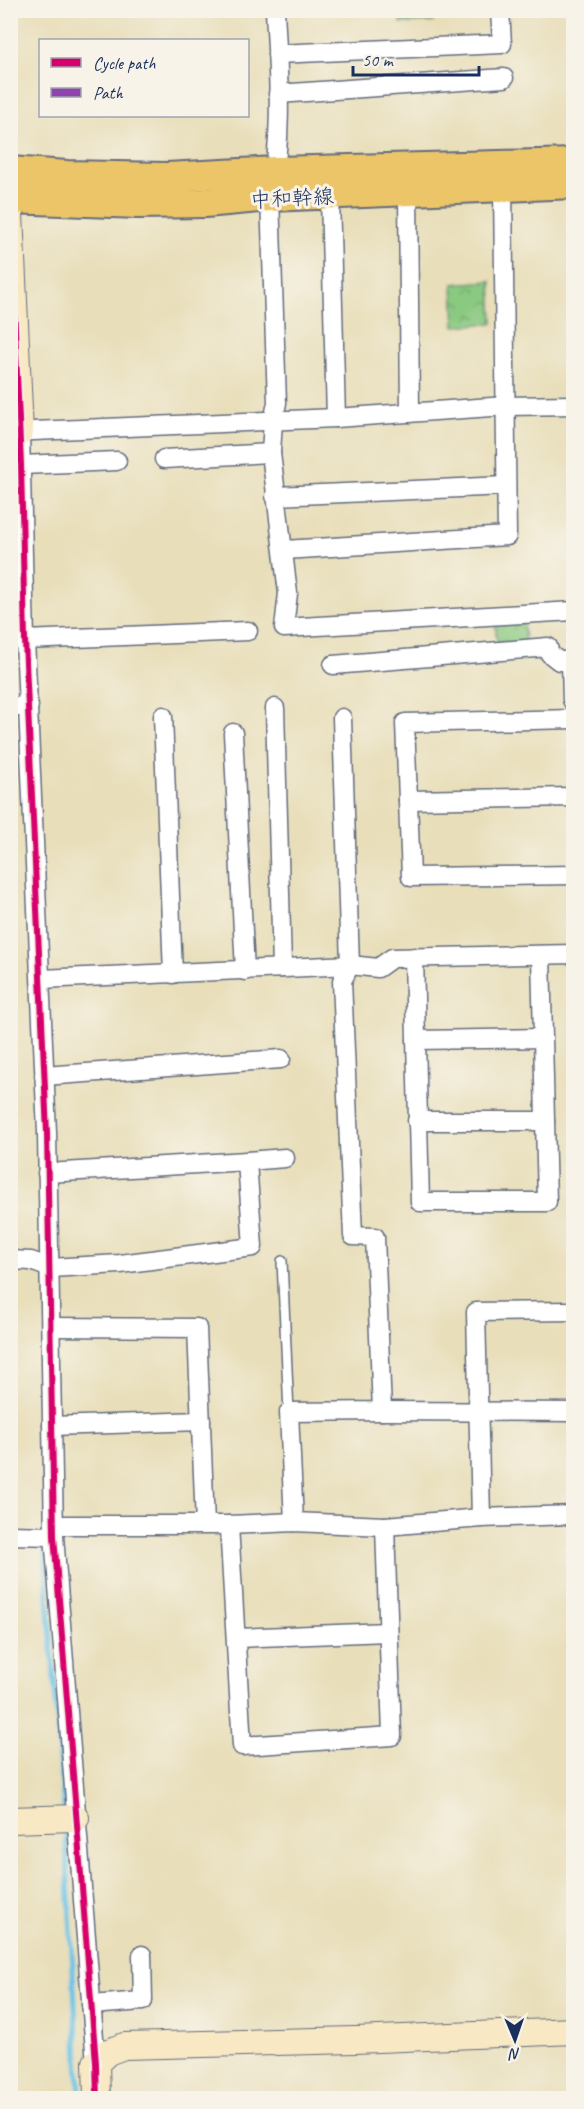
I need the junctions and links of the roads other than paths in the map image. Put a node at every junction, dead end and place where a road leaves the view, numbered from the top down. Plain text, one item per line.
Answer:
1 (275, 10) edge
2 (500, 10) edge
3 (277, 54) junction
4 (504, 78) dead end
5 (278, 94) junction
6 (573, 163) edge
7 (10, 171) edge
8 (273, 184) junction
9 (573, 184) edge
10 (502, 186) junction
11 (408, 192) junction
12 (330, 196) junction
13 (10, 199) edge
14 (10, 214) edge
15 (573, 405) edge
16 (506, 406) junction
17 (410, 413) junction
18 (336, 418) junction
19 (273, 421) junction
20 (15, 432) edge
21 (271, 453) junction
22 (164, 459) dead end
23 (117, 461) dead end
24 (21, 465) junction
25 (506, 486) junction
26 (275, 496) junction
27 (284, 550) junction
28 (573, 611) edge
29 (248, 631) dead end
30 (26, 640) junction
31 (572, 661) edge
32 (333, 665) dead end
33 (573, 702) edge
34 (20, 706) edge
35 (275, 708) dead end
36 (163, 716) dead end
37 (342, 718) dead end
38 (573, 719) edge
39 (233, 733) dead end
40 (573, 797) edge
41 (408, 800) junction
42 (573, 874) edge
43 (573, 954) edge
44 (541, 955) junction
45 (414, 957) junction
46 (350, 965) junction
47 (282, 968) junction
48 (245, 971) junction
49 (173, 974) junction
50 (41, 979) junction
51 (543, 1038) junction
52 (416, 1040) junction
53 (281, 1059) dead end
54 (44, 1076) junction
55 (417, 1121) junction
56 (545, 1121) junction
57 (285, 1158) dead end
58 (247, 1161) junction
59 (47, 1173) junction
60 (10, 1260) edge
61 (282, 1261) dead end
62 (50, 1268) junction
63 (573, 1311) edge
64 (52, 1328) junction
65 (382, 1411) junction
66 (289, 1412) junction
67 (573, 1412) edge
68 (479, 1413) junction
69 (201, 1421) junction
70 (52, 1426) junction
71 (573, 1515) edge
72 (481, 1518) junction
73 (294, 1522) junction
74 (206, 1524) junction
75 (229, 1525) junction
76 (385, 1526) junction
77 (54, 1531) junction
78 (10, 1535) edge
79 (388, 1632) junction
80 (236, 1638) junction
81 (76, 1818) junction
82 (10, 1820) edge
83 (142, 1955) dead end
84 (91, 2005) junction
85 (573, 2031) edge
86 (96, 2063) junction
87 (98, 2098) edge

1 - 3 street
2 - 3 street
3 - 5 street
4 - 5 street
5 - 8 street
6 - 8 main road, 中和幹線
7 - 8 main road, 中和幹線
8 - 12 main road, 中和幹線
8 - 13 main road, 中和幹線
8 - 19 street
9 - 10 main road, 中和幹線
10 - 11 main road, 中和幹線
10 - 16 street
11 - 12 main road, 中和幹線
11 - 17 street
12 - 18 street
14 - 20 street
15 - 16 street
16 - 17 street
16 - 25 street
17 - 18 street
18 - 19 street
19 - 20 street
19 - 21 street
20 - 24 street
21 - 22 street
21 - 26 street
23 - 24 street
24 - 30 street
25 - 26 street
25 - 27 street
26 - 27 street
27 - 28 street
29 - 30 street
30 - 34 street
31 - 32 street
31 - 33 street
34 - 50 street
35 - 47 street
36 - 49 street
37 - 46 street
38 - 41 street
39 - 48 street
40 - 41 street
41 - 42 street
43 - 44 street
44 - 45 street
44 - 51 street
45 - 46 street
45 - 52 street
46 - 47 street
46 - 65 street
47 - 48 street
48 - 49 street
49 - 50 street
50 - 54 street
51 - 52 street
51 - 56 street
52 - 55 street
53 - 54 street
54 - 59 street
55 - 56 street
55 - 56 street
57 - 58 street
58 - 59 street
58 - 62 street
59 - 62 street
60 - 62 street
61 - 66 lane
62 - 64 street
63 - 68 street
64 - 69 street
64 - 70 street
65 - 66 street
65 - 68 street
66 - 73 street
67 - 68 street
68 - 72 street
69 - 70 street
69 - 74 street
70 - 77 street
71 - 72 street
72 - 76 street
73 - 75 street
73 - 76 street
74 - 75 street
74 - 77 street
75 - 80 street
76 - 79 street
77 - 78 street
77 - 81 street
79 - 80 street
79 - 80 street
81 - 82 street
81 - 84 street
83 - 84 street
84 - 86 street
85 - 86 street
86 - 87 street

